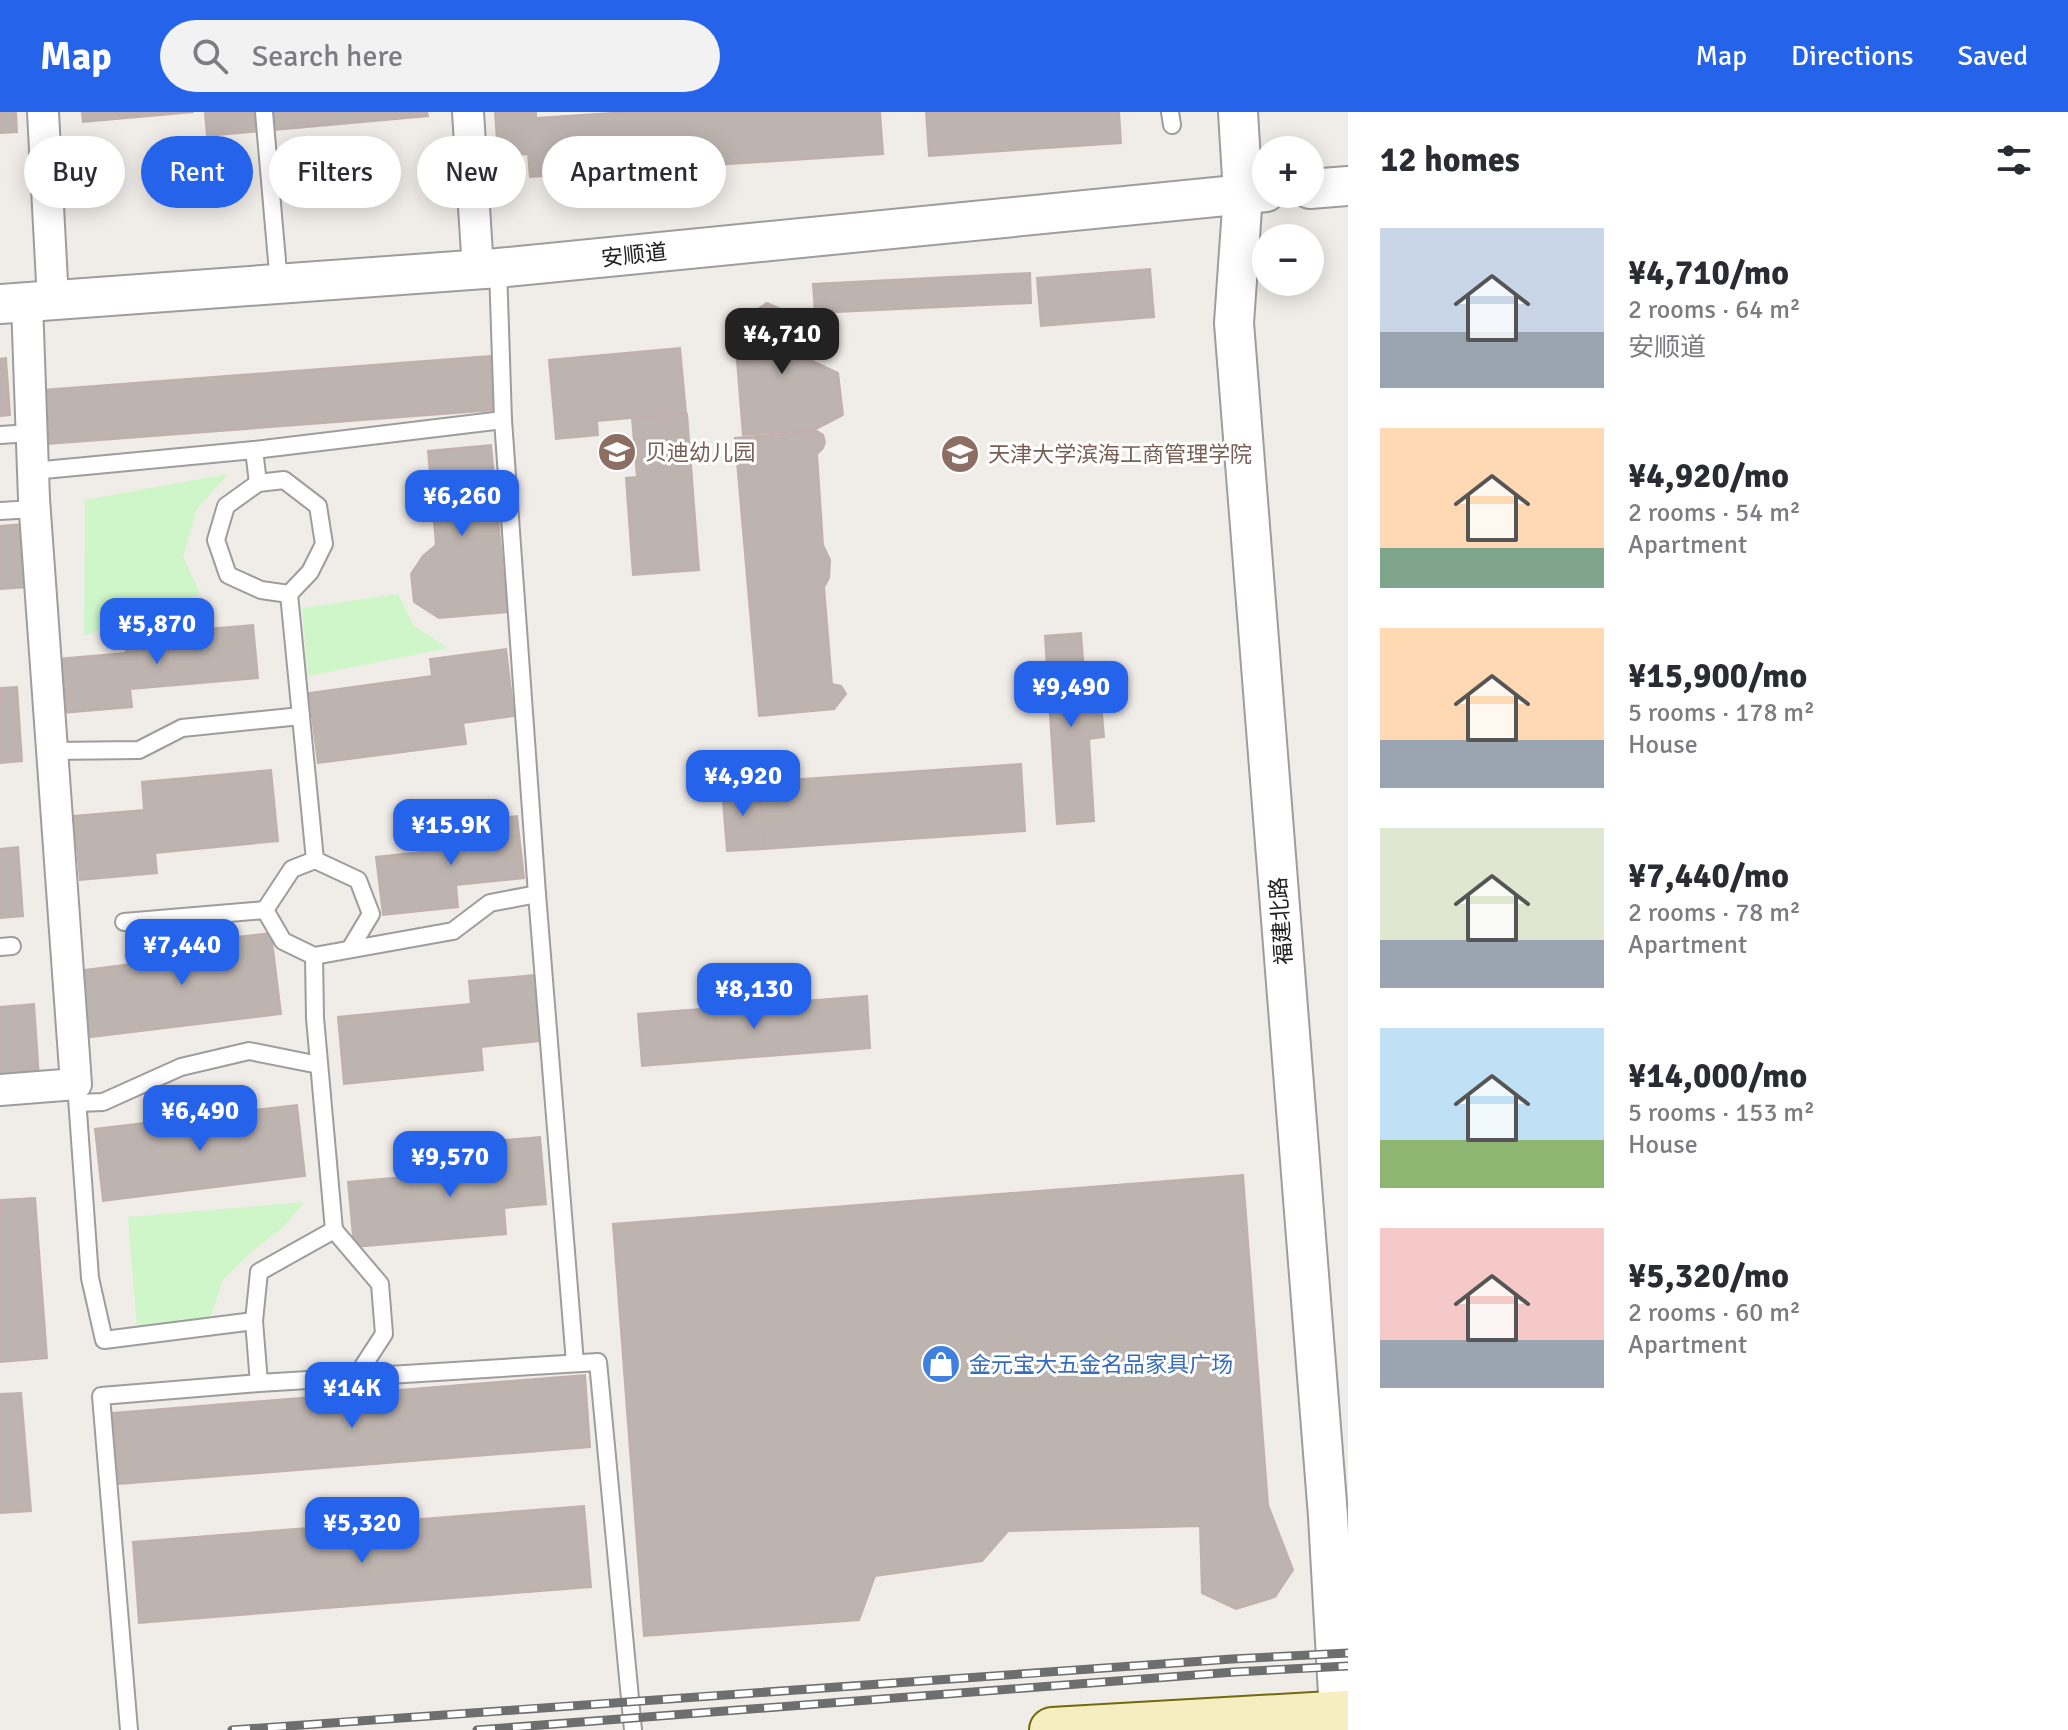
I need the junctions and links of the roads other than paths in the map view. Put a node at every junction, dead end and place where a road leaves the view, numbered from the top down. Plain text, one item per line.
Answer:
1 (43, 112) edge
2 (264, 112) edge
3 (468, 112) edge
4 (1238, 112) edge
5 (1252, 179) edge
6 (1348, 186) edge
7 (1324, 188) edge
8 (1252, 193) edge
9 (1253, 208) edge
10 (488, 269) junction
11 (279, 284) junction
12 (27, 303) edge
13 (503, 420) junction
14 (31, 433) junction
15 (0, 435) edge
16 (254, 450) junction
17 (33, 471) junction
18 (258, 483) junction
19 (34, 509) junction
20 (0, 511) edge
21 (289, 594) junction
22 (301, 716) junction
23 (52, 751) junction
24 (315, 860) junction
25 (537, 894) junction
26 (265, 910) junction
27 (124, 922) dead end
28 (350, 949) junction
29 (314, 956) junction
30 (319, 1065) junction
31 (0, 1090) edge
32 (77, 1094) junction
33 (334, 1230) junction
34 (254, 1321) junction
35 (575, 1363) junction
36 (356, 1377) junction
37 (259, 1383) junction
38 (1342, 1719) edge
39 (129, 1730) edge
40 (633, 1730) edge
41 (1052, 1730) edge

1 - 12 street
2 - 11 lane
3 - 10 street
4 - 5 street, 福建北路
6 - 7 street
8 - 10 street, 安顺道
9 - 38 street, 福建北路
10 - 11 street, 安顺道
10 - 13 lane
11 - 12 street, 安顺道
12 - 14 street
13 - 16 lane
13 - 25 lane
14 - 15 lane
14 - 17 street
16 - 17 lane
16 - 18 lane
17 - 19 street
18 - 21 lane
18 - 21 lane
19 - 20 lane
19 - 23 street
21 - 22 lane
22 - 23 lane
22 - 24 lane
23 - 32 street
24 - 26 lane
24 - 28 lane
25 - 28 lane
25 - 35 lane
26 - 27 lane
26 - 29 lane
28 - 29 lane
29 - 30 lane
30 - 32 lane
30 - 33 lane
31 - 32 street
32 - 34 lane
33 - 34 lane
33 - 36 lane
34 - 37 lane
35 - 36 lane
35 - 40 lane
36 - 37 lane
37 - 39 lane
38 - 41 main road

